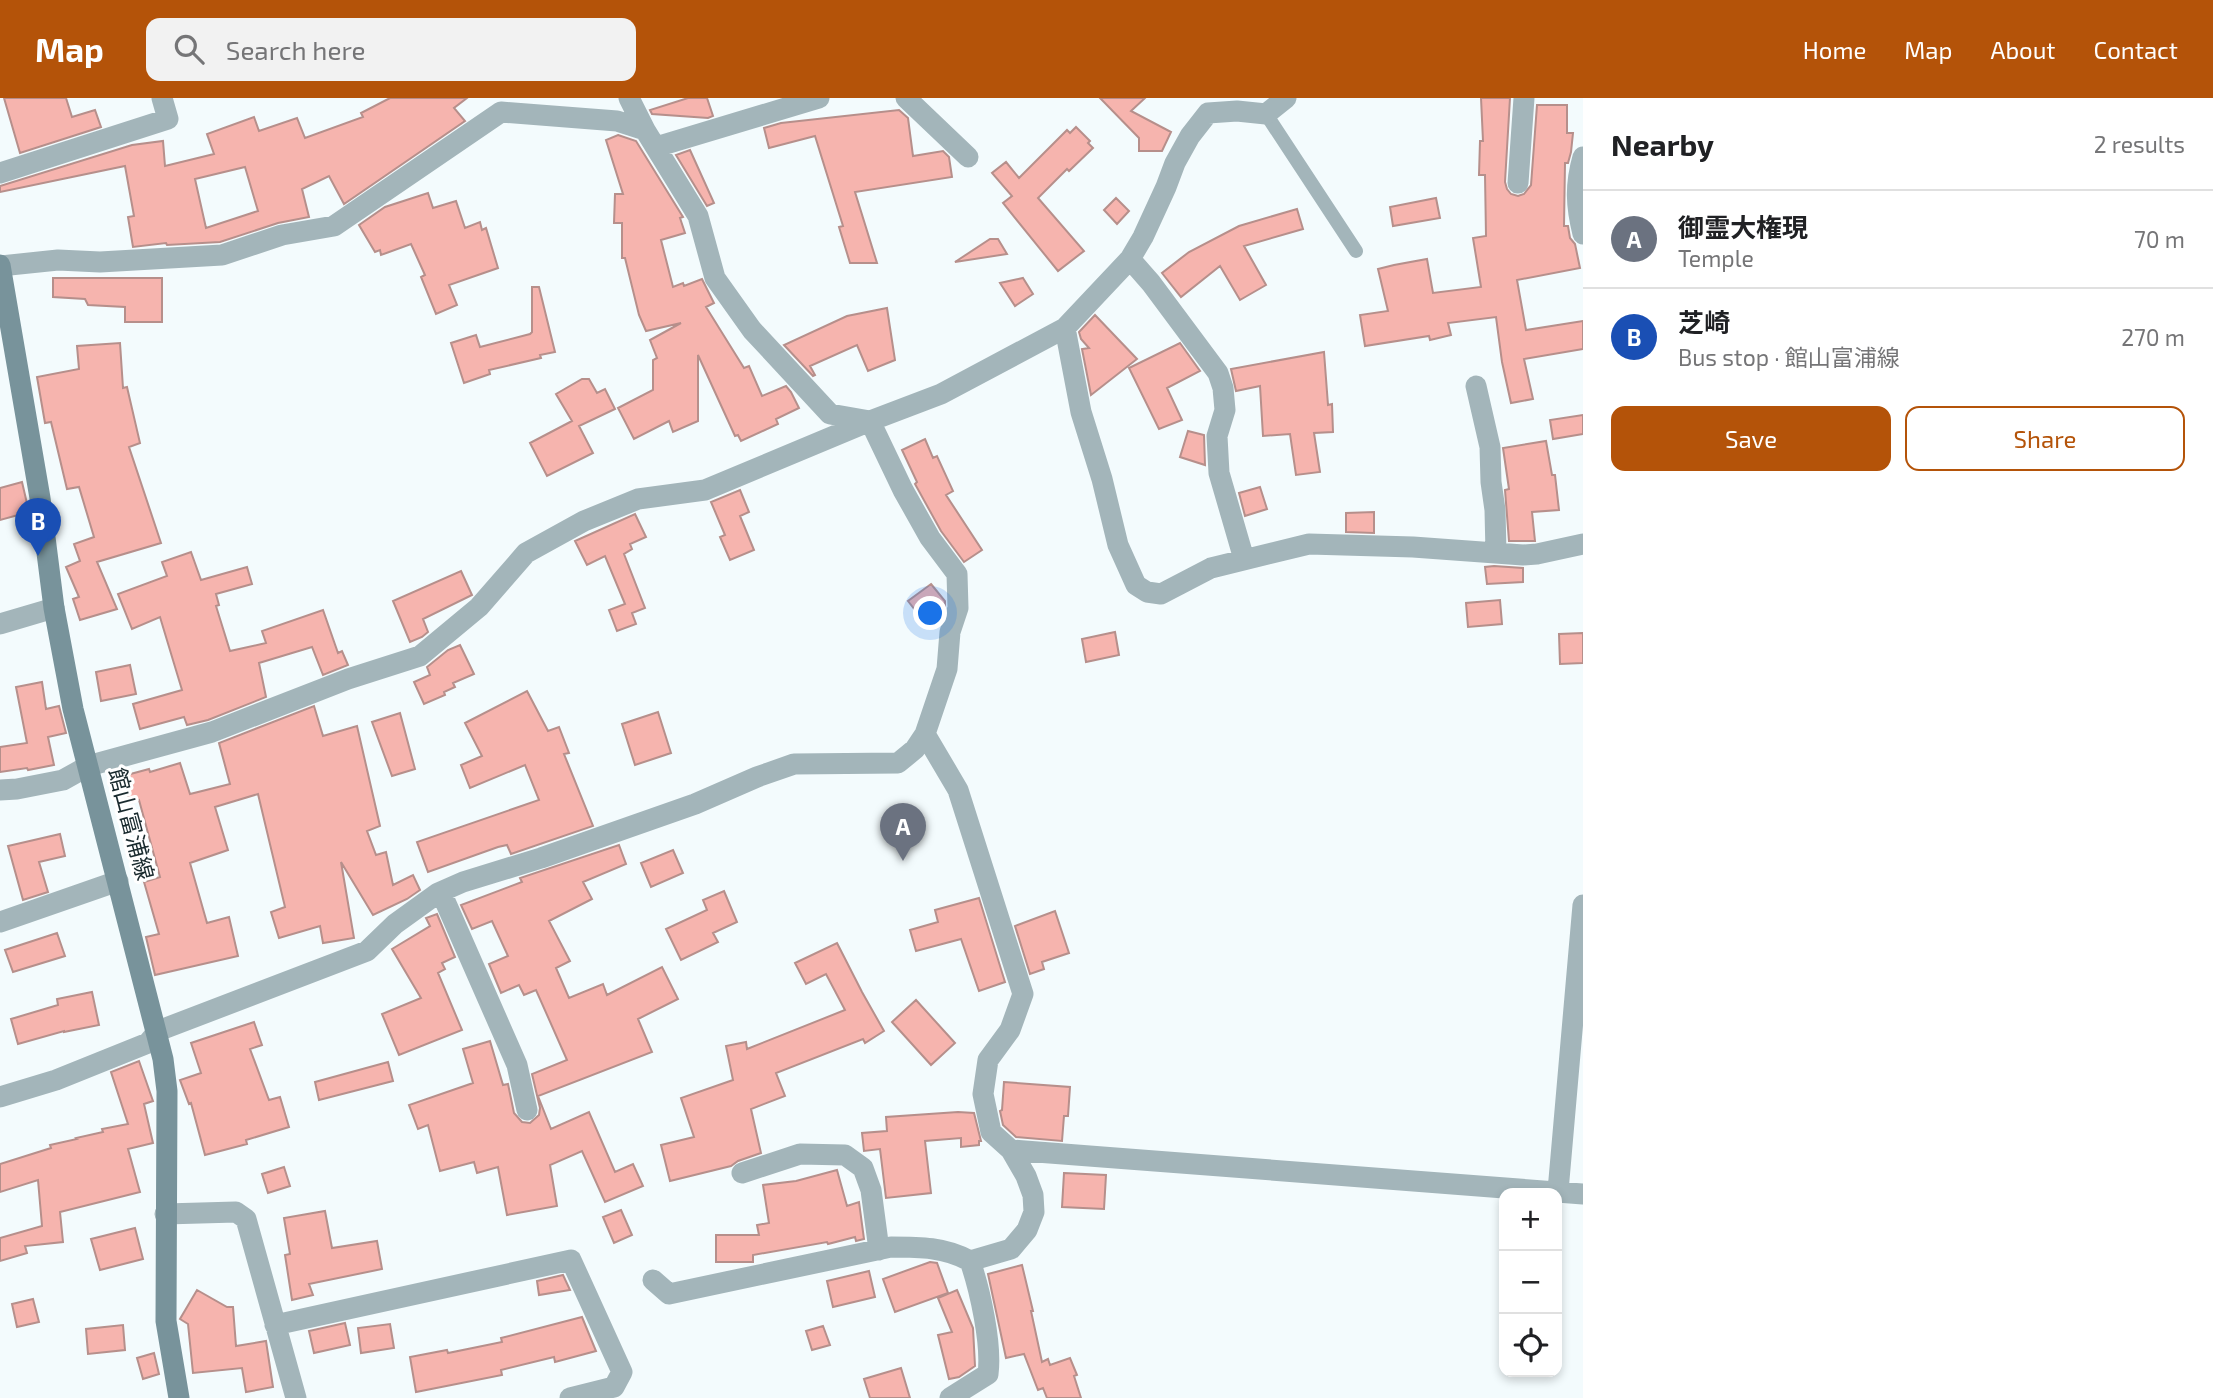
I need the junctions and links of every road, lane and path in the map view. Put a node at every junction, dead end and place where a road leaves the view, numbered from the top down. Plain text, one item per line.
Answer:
1 (162, 98) edge
2 (629, 98) edge
3 (819, 98) edge
4 (906, 98) edge
5 (1286, 98) edge
6 (1524, 98) edge
7 (497, 105) edge
8 (1266, 114) junction
9 (650, 139) junction
10 (968, 157) dead end
11 (1583, 157) edge
12 (0, 173) edge
13 (1518, 183) dead end
14 (1583, 234) edge
15 (1356, 251) dead end
16 (1130, 259) junction
17 (0, 266) edge
18 (1065, 328) junction
19 (7, 349) edge
20 (1476, 386) dead end
21 (870, 421) junction
22 (1583, 544) edge
23 (1496, 554) junction
24 (1244, 559) junction
25 (54, 608) junction
26 (0, 624) edge
27 (925, 734) junction
28 (88, 766) junction
29 (0, 790) edge
30 (118, 881) junction
31 (441, 892) junction
32 (1583, 905) edge
33 (0, 922) edge
34 (158, 1031) junction
35 (0, 1097) edge
36 (527, 1110) dead end
37 (1011, 1150) junction
38 (742, 1173) dead end
39 (1519, 1188) edge
40 (1559, 1188) edge
41 (1562, 1191) edge
42 (1583, 1194) edge
43 (165, 1214) junction
44 (879, 1250) junction
45 (970, 1261) junction
46 (653, 1280) dead end
47 (275, 1325) junction
48 (179, 1398) edge
49 (296, 1398) edge
50 (570, 1398) edge
51 (950, 1398) edge

1 - 12 street
2 - 9 street
3 - 9 street
4 - 10 street
5 - 8 street
6 - 13 street
7 - 9 street
7 - 17 street
8 - 15 lane
8 - 16 street
9 - 21 street
11 - 14 street
16 - 18 street
16 - 24 street
17 - 19 main road, 館山富浦線
18 - 21 street
18 - 24 street
19 - 25 main road, 館山富浦線
20 - 23 street
21 - 27 street
21 - 28 street
22 - 23 street
23 - 24 street
25 - 26 street
25 - 28 main road, 館山富浦線
27 - 31 street
27 - 37 street
28 - 29 street
28 - 30 main road, 館山富浦線
30 - 33 street
30 - 34 main road, 館山富浦線
31 - 34 street
31 - 36 street
32 - 40 street
34 - 35 street
34 - 43 main road, 館山富浦線
37 - 39 street
37 - 45 street
38 - 44 street
41 - 42 street
43 - 47 street
43 - 48 main road, 館山富浦線
44 - 45 street
44 - 46 street
45 - 51 street
47 - 49 street
47 - 50 street

